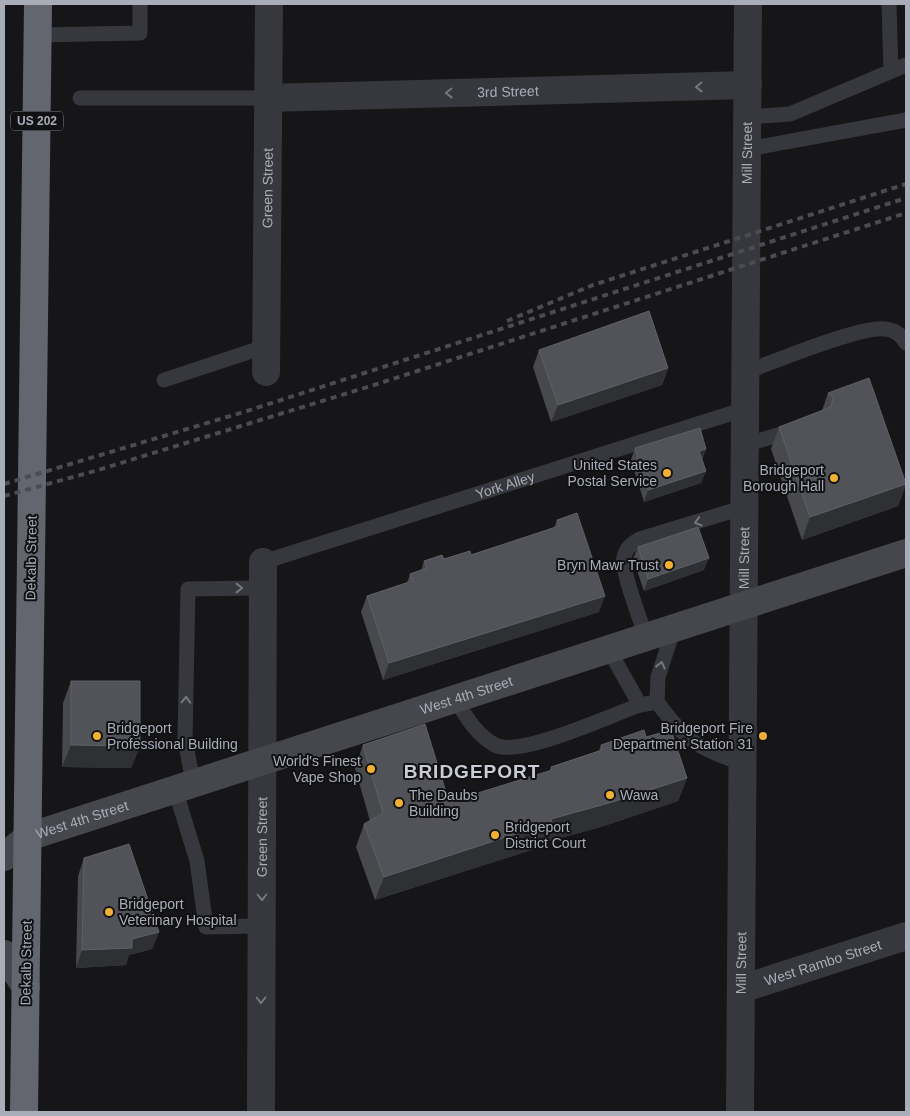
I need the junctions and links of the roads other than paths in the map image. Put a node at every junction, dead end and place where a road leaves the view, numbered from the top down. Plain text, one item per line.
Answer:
1 (38, 4) edge
2 (140, 4) edge
3 (269, 4) edge
4 (748, 4) edge
5 (889, 4) edge
6 (38, 34) junction
7 (906, 65) edge
8 (891, 71) junction
9 (748, 85) junction
10 (80, 98) dead end
11 (268, 98) junction
12 (748, 117) junction
13 (906, 120) edge
14 (747, 149) junction
15 (906, 343) edge
16 (266, 359) joint
17 (746, 372) junction
18 (164, 380) dead end
19 (745, 409) junction
20 (808, 426) edge
21 (745, 445) junction
22 (744, 507) junction
23 (906, 554) edge
24 (264, 575) junction
25 (744, 606) junction
26 (674, 628) junction
27 (646, 637) junction
28 (609, 650) junction
29 (455, 699) junction
30 (657, 702) junction
31 (640, 704) junction
32 (263, 761) junction
33 (742, 763) junction
34 (184, 786) junction
35 (16, 834) edge
36 (4, 857) edge
37 (262, 926) junction
38 (906, 936) edge
39 (4, 954) edge
40 (26, 987) junction
41 (741, 989) junction
42 (24, 1112) edge
43 (260, 1112) edge
44 (740, 1112) edge

1 - 6 highway, Dekalb Street / US 202
2 - 6 lane
3 - 11 street, Green Street
4 - 9 street, Mill Street
5 - 8 lane
6 - 35 highway, Dekalb Street / US 202
7 - 8 lane
8 - 12 lane
9 -> 11 street, 3rd Street
9 - 12 street, Mill Street
10 - 11 lane
11 - 16 street, Green Street
12 - 14 street, Mill Street
13 - 14 lane
14 - 17 street, Mill Street
15 - 17 lane
16 - 18 lane
17 - 19 street, Mill Street
19 - 21 street, Mill Street
19 - 24 lane, York Alley
20 - 21 lane
21 - 22 street, Mill Street
22 - 25 street, Mill Street
22 -> 27 lane
23 - 25 main road, West 4th Street
24 - 32 street, Green Street
34 -> 24 lane, York Alley
25 - 26 main road, West 4th Street
25 - 33 street, Mill Street
26 - 27 main road, West 4th Street
30 -> 26 lane
27 - 28 main road, West 4th Street
28 - 29 main road, West 4th Street
28 - 31 lane
29 - 31 lane
29 - 32 main road, West 4th Street
30 - 31 lane
30 - 33 lane
32 - 34 main road, West 4th Street
32 -> 37 street, Green Street
33 - 41 street, Mill Street
34 - 35 main road, West 4th Street
34 - 37 lane
35 - 36 main road
35 - 40 highway, Dekalb Street / US 202
37 -> 43 street, Green Street
38 - 41 street, West Rambo Street
39 - 40 main road
40 - 42 highway, Dekalb Street / US 202
41 - 44 street, Mill Street

